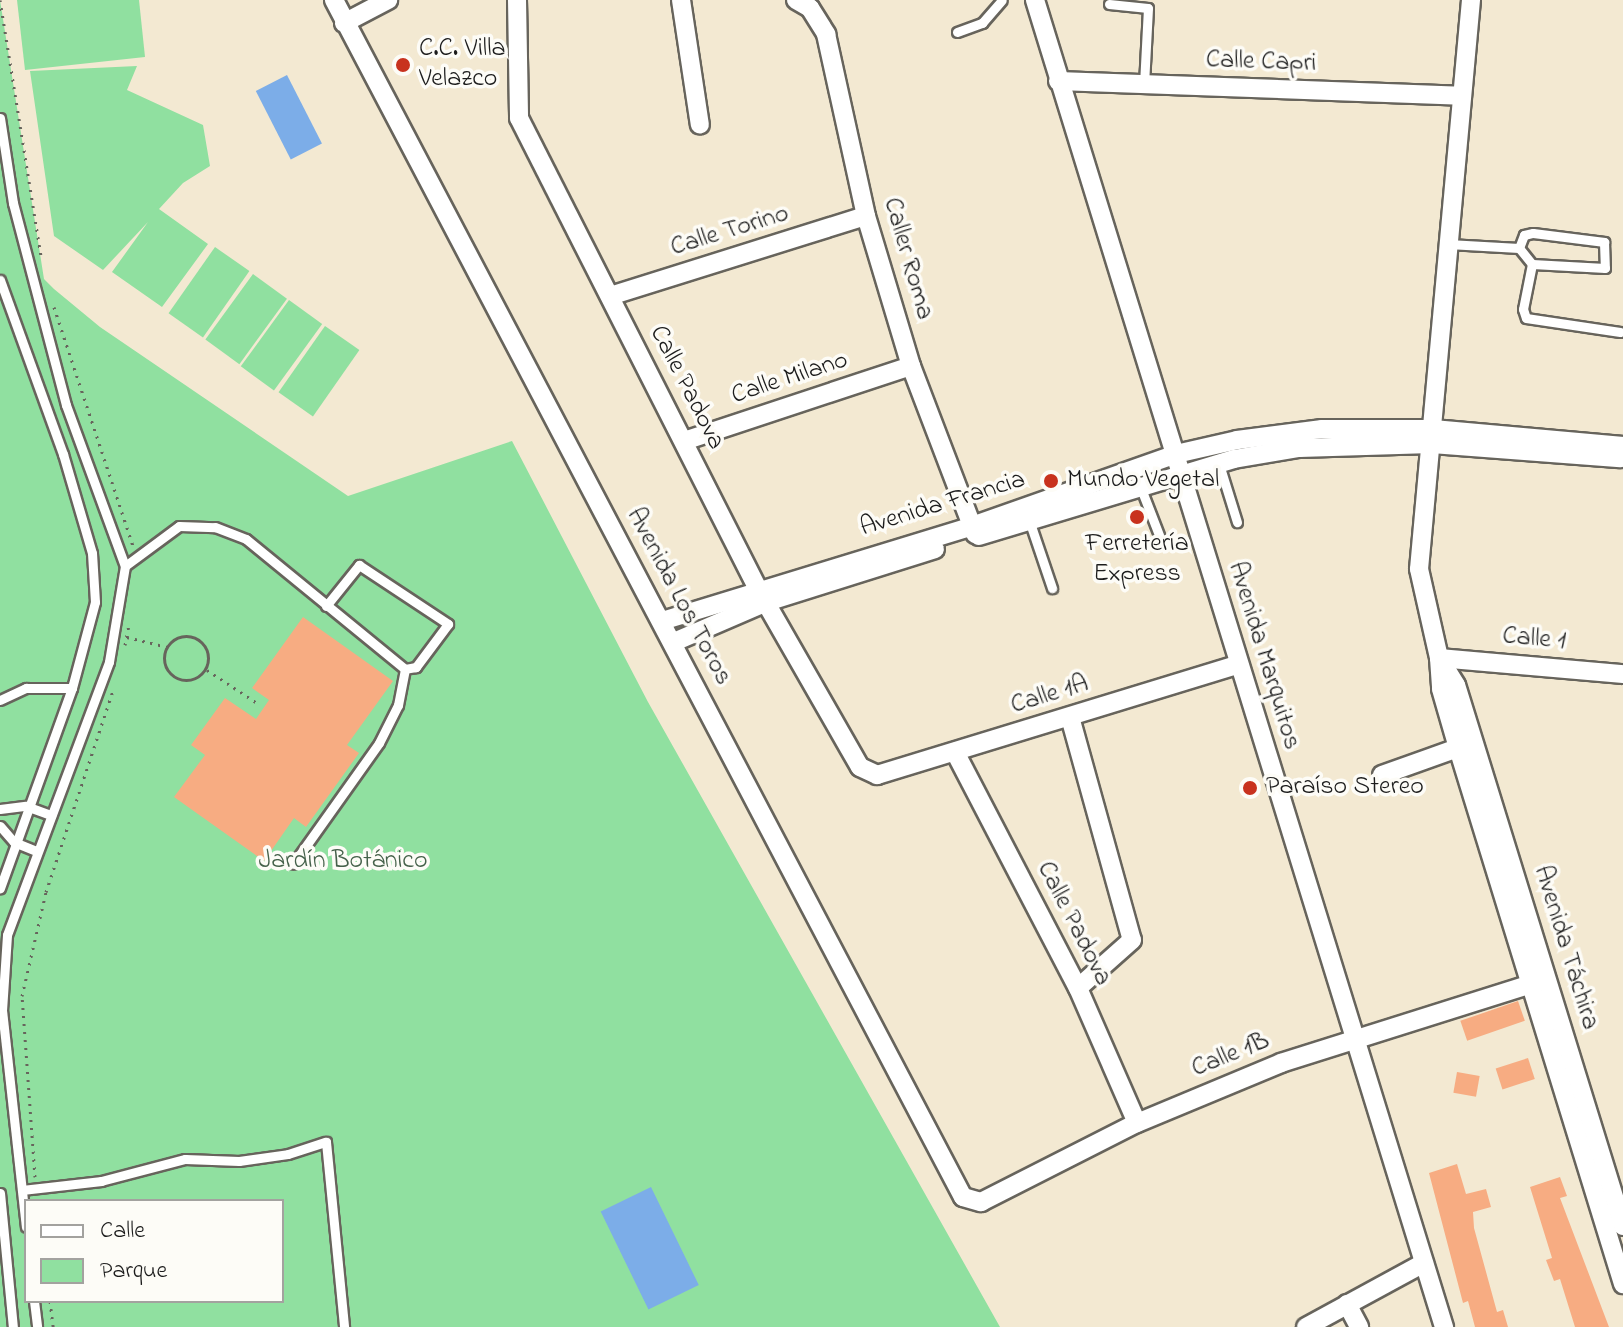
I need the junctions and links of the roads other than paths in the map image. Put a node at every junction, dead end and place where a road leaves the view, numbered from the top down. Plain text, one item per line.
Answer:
1 (324, 0) edge
2 (334, 0) edge
3 (388, 0) edge
4 (517, 0) edge
5 (681, 0) edge
6 (796, 0) edge
7 (1002, 0) edge
8 (1035, 0) edge
9 (1471, 0) edge
10 (1109, 4) dead end
11 (344, 23) junction
12 (957, 32) dead end
13 (1058, 81) junction
14 (1144, 84) junction
15 (1461, 96) junction
16 (0, 118) edge
17 (700, 125) dead end
18 (866, 216) junction
19 (1448, 244) junction
20 (1519, 248) junction
21 (1532, 264) junction
22 (0, 280) edge
23 (610, 296) junction
24 (1620, 332) dead end
25 (911, 366) junction
26 (1432, 437) junction
27 (684, 441) junction
28 (1623, 446) edge
29 (1176, 454) junction
30 (1216, 454) junction
31 (1623, 458) edge
32 (1182, 473) junction
33 (1140, 486) junction
34 (1029, 520) junction
35 (1237, 522) dead end
36 (974, 531) junction
37 (1159, 535) dead end
38 (125, 566) junction
39 (1052, 588) dead end
40 (762, 596) junction
41 (326, 606) junction
42 (662, 621) junction
43 (674, 642) junction
44 (1439, 658) junction
45 (1237, 665) junction
46 (405, 669) junction
47 (1623, 674) edge
48 (1449, 687) junction
49 (72, 688) junction
50 (0, 700) edge
51 (1070, 717) junction
52 (1458, 748) junction
53 (955, 752) junction
54 (877, 775) joint
55 (1382, 775) dead end
56 (26, 806) junction
57 (0, 809) edge
58 (51, 815) junction
59 (0, 826) edge
60 (14, 842) junction
61 (36, 851) junction
62 (293, 864) dead end
63 (0, 888) edge
64 (1532, 984) junction
65 (1078, 988) junction
66 (1354, 1037) junction
67 (1137, 1123) junction
68 (22, 1190) junction
69 (0, 1193) edge
70 (963, 1197) joint
71 (24, 1208) edge
72 (1623, 1226) edge
73 (1424, 1263) junction
74 (1623, 1284) edge
75 (34, 1303) edge
76 (1347, 1304) junction
77 (13, 1327) edge
78 (37, 1327) edge
79 (344, 1327) edge
80 (1306, 1327) edge
81 (1359, 1327) edge
82 (1444, 1327) edge

1 - 11 street
2 - 11 street
3 - 11 street
4 - 23 street, Calle Padova
5 - 17 street
6 - 18 street, Caller Roma
7 - 12 lane
8 - 13 street, Avenida Marquitos
9 - 15 street
10 - 14 lane
11 - 42 street, Avenida Los Toros
13 - 14 street, Calle Capri
13 - 29 street, Avenida Marquitos
14 - 15 street, Calle Capri
15 - 19 street
16 - 38 lane
18 - 23 street, Calle Torino
18 - 25 street, Caller Roma
19 - 20 lane
19 - 26 street
20 - 21 lane
20 - 21 lane
21 - 24 lane
22 - 49 lane
23 - 27 street, Calle Padova
25 - 27 street, Calle Milano
25 - 36 street, Caller Roma
26 - 28 street, Avenida Francia
26 - 30 street, Avenida Francia
26 - 31 street, Avenida Francia
26 - 44 street
27 - 40 street, Calle Padova
29 - 30 street, Avenida Francia
29 - 32 street, Avenida Marquitos
29 - 36 street, Avenida Francia
30 - 32 street, Avenida Francia
30 - 35 lane
32 - 33 street, Avenida Francia
32 - 45 street, Avenida Marquitos
33 - 34 street, Avenida Francia
33 - 37 lane
34 - 36 street, Avenida Francia
34 - 39 lane
36 - 40 street, Avenida Francia
38 - 41 lane
38 - 58 lane
40 - 42 street, Avenida Francia
40 - 43 street, Avenida Francia
40 - 54 street, Calle Padova
41 - 46 lane
41 - 46 lane
42 - 43 street, Avenida Los Toros
43 - 70 street, Avenida Los Toros
44 - 47 street, Calle 1
44 - 48 street
45 - 51 street, Calle 1A
45 - 66 street, Avenida Marquitos
46 - 62 lane
48 - 52 street
48 - 72 street, Avenida Táchira
49 - 50 lane
49 - 56 lane
51 - 53 street, Calle 1A
51 - 65 street
52 - 55 street
52 - 64 street
53 - 54 street, Calle 1A
53 - 65 street, Calle Padova
56 - 57 lane
56 - 58 lane
56 - 60 lane
58 - 61 lane
59 - 60 lane
60 - 61 lane
60 - 63 lane
61 - 68 lane
64 - 66 street, Calle 1B
64 - 74 street
65 - 67 street, Calle Padova
66 - 67 street, Calle 1B
66 - 73 street, Avenida Marquitos
67 - 70 street, Calle 1B
68 - 71 lane
68 - 79 lane
69 - 77 lane
73 - 76 street
73 - 82 street, Avenida Marquitos
75 - 78 lane
76 - 80 street
76 - 81 street

